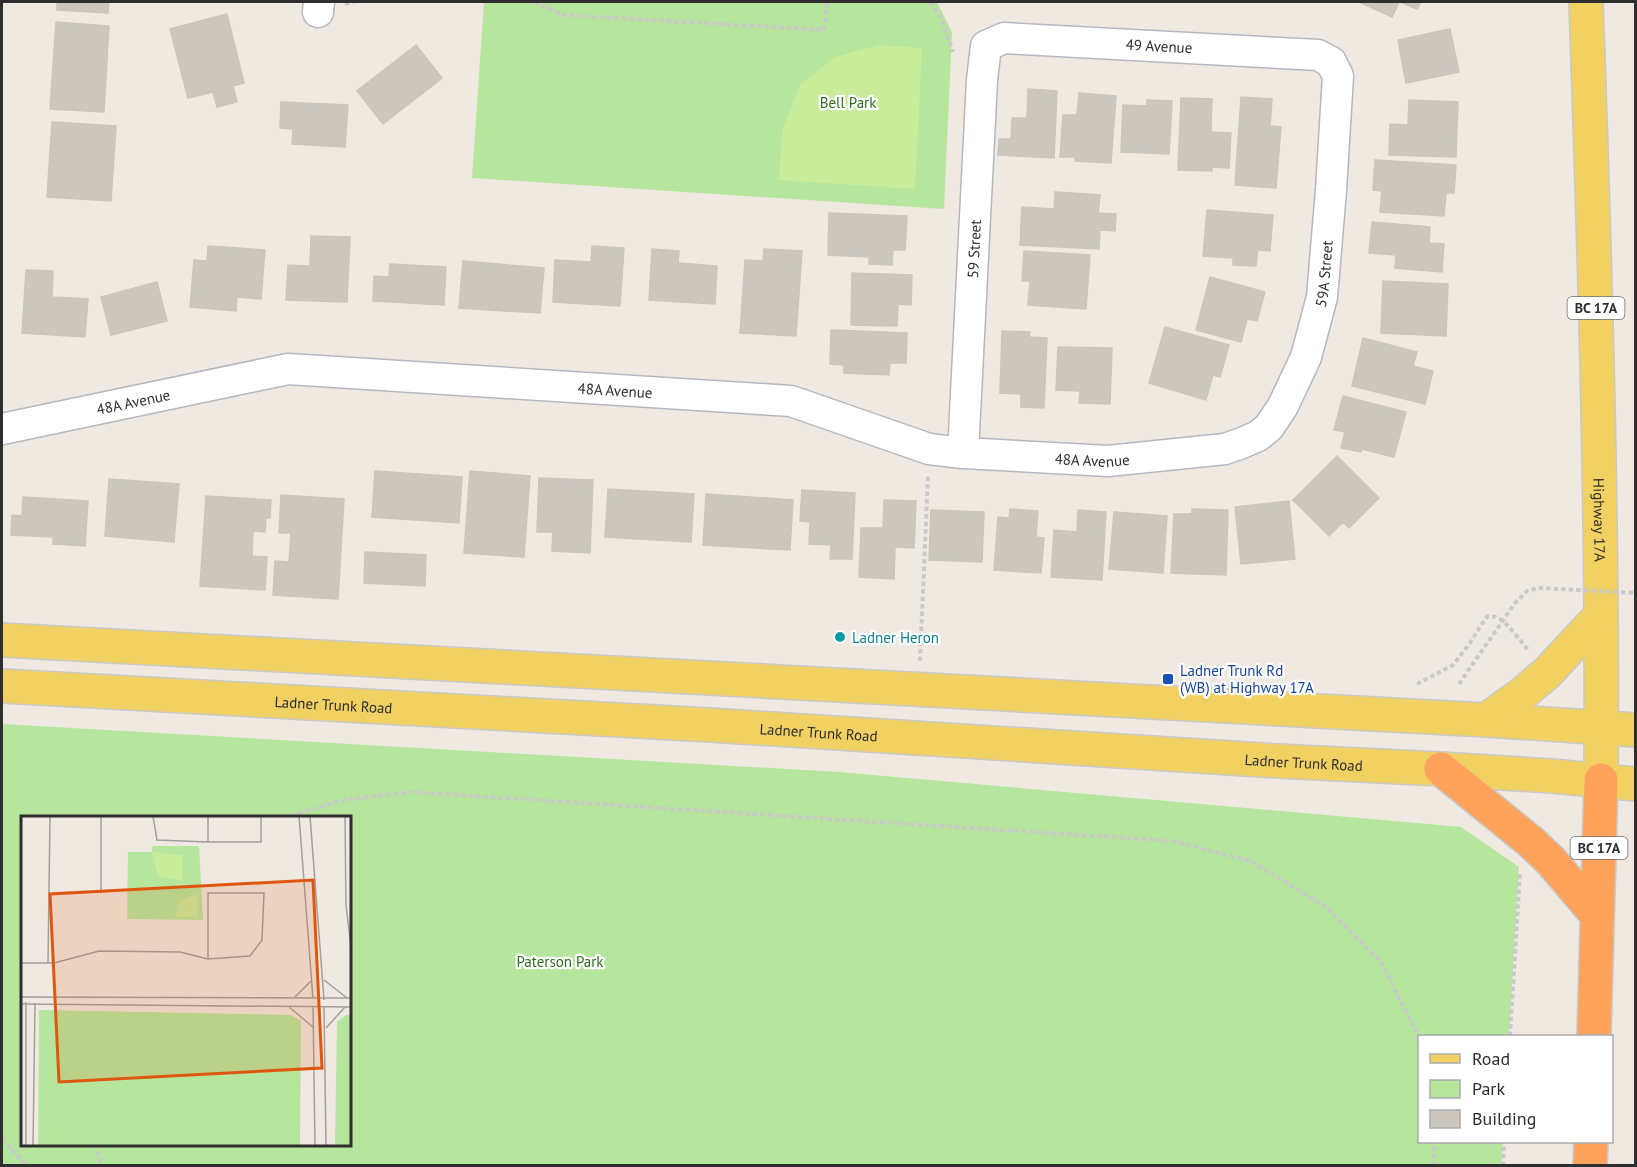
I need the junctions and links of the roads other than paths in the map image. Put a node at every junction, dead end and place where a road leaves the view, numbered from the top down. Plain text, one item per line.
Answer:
1 (1586, 2) edge
2 (986, 46) joint
3 (1331, 62) joint
4 (2, 429) edge
5 (1225, 449) joint
6 (963, 453) junction
7 (1601, 615) junction
8 (2, 640) edge
9 (2, 686) edge
10 (1486, 720) junction
11 (1601, 728) junction
12 (1635, 730) edge
13 (1441, 769) junction
14 (1601, 780) junction
15 (1635, 784) edge
16 (1598, 915) junction
17 (1594, 1035) edge
18 (1591, 1143) edge
19 (1590, 1166) edge

1 - 7 main road, Highway 17A / BC 17A
2 - 3 street, 49 Avenue
2 - 6 street, 59 Street
3 - 5 street, 59A Street
4 - 6 street, 48A Avenue
5 - 6 street, 48A Avenue
7 - 10 main road
7 - 11 main road, Highway 17A / BC 17A
8 - 10 main road
9 - 13 main road, Ladner Trunk Road
10 - 11 main road
11 - 12 main road
11 - 14 main road, Highway 17A / BC 17A
13 - 14 main road, Ladner Trunk Road
13 - 16 highway
14 - 15 main road, Ladner Trunk Road
14 - 16 highway, Highway 17A / BC 17A
16 - 17 highway, Highway 17A / BC 17A
18 - 19 highway

